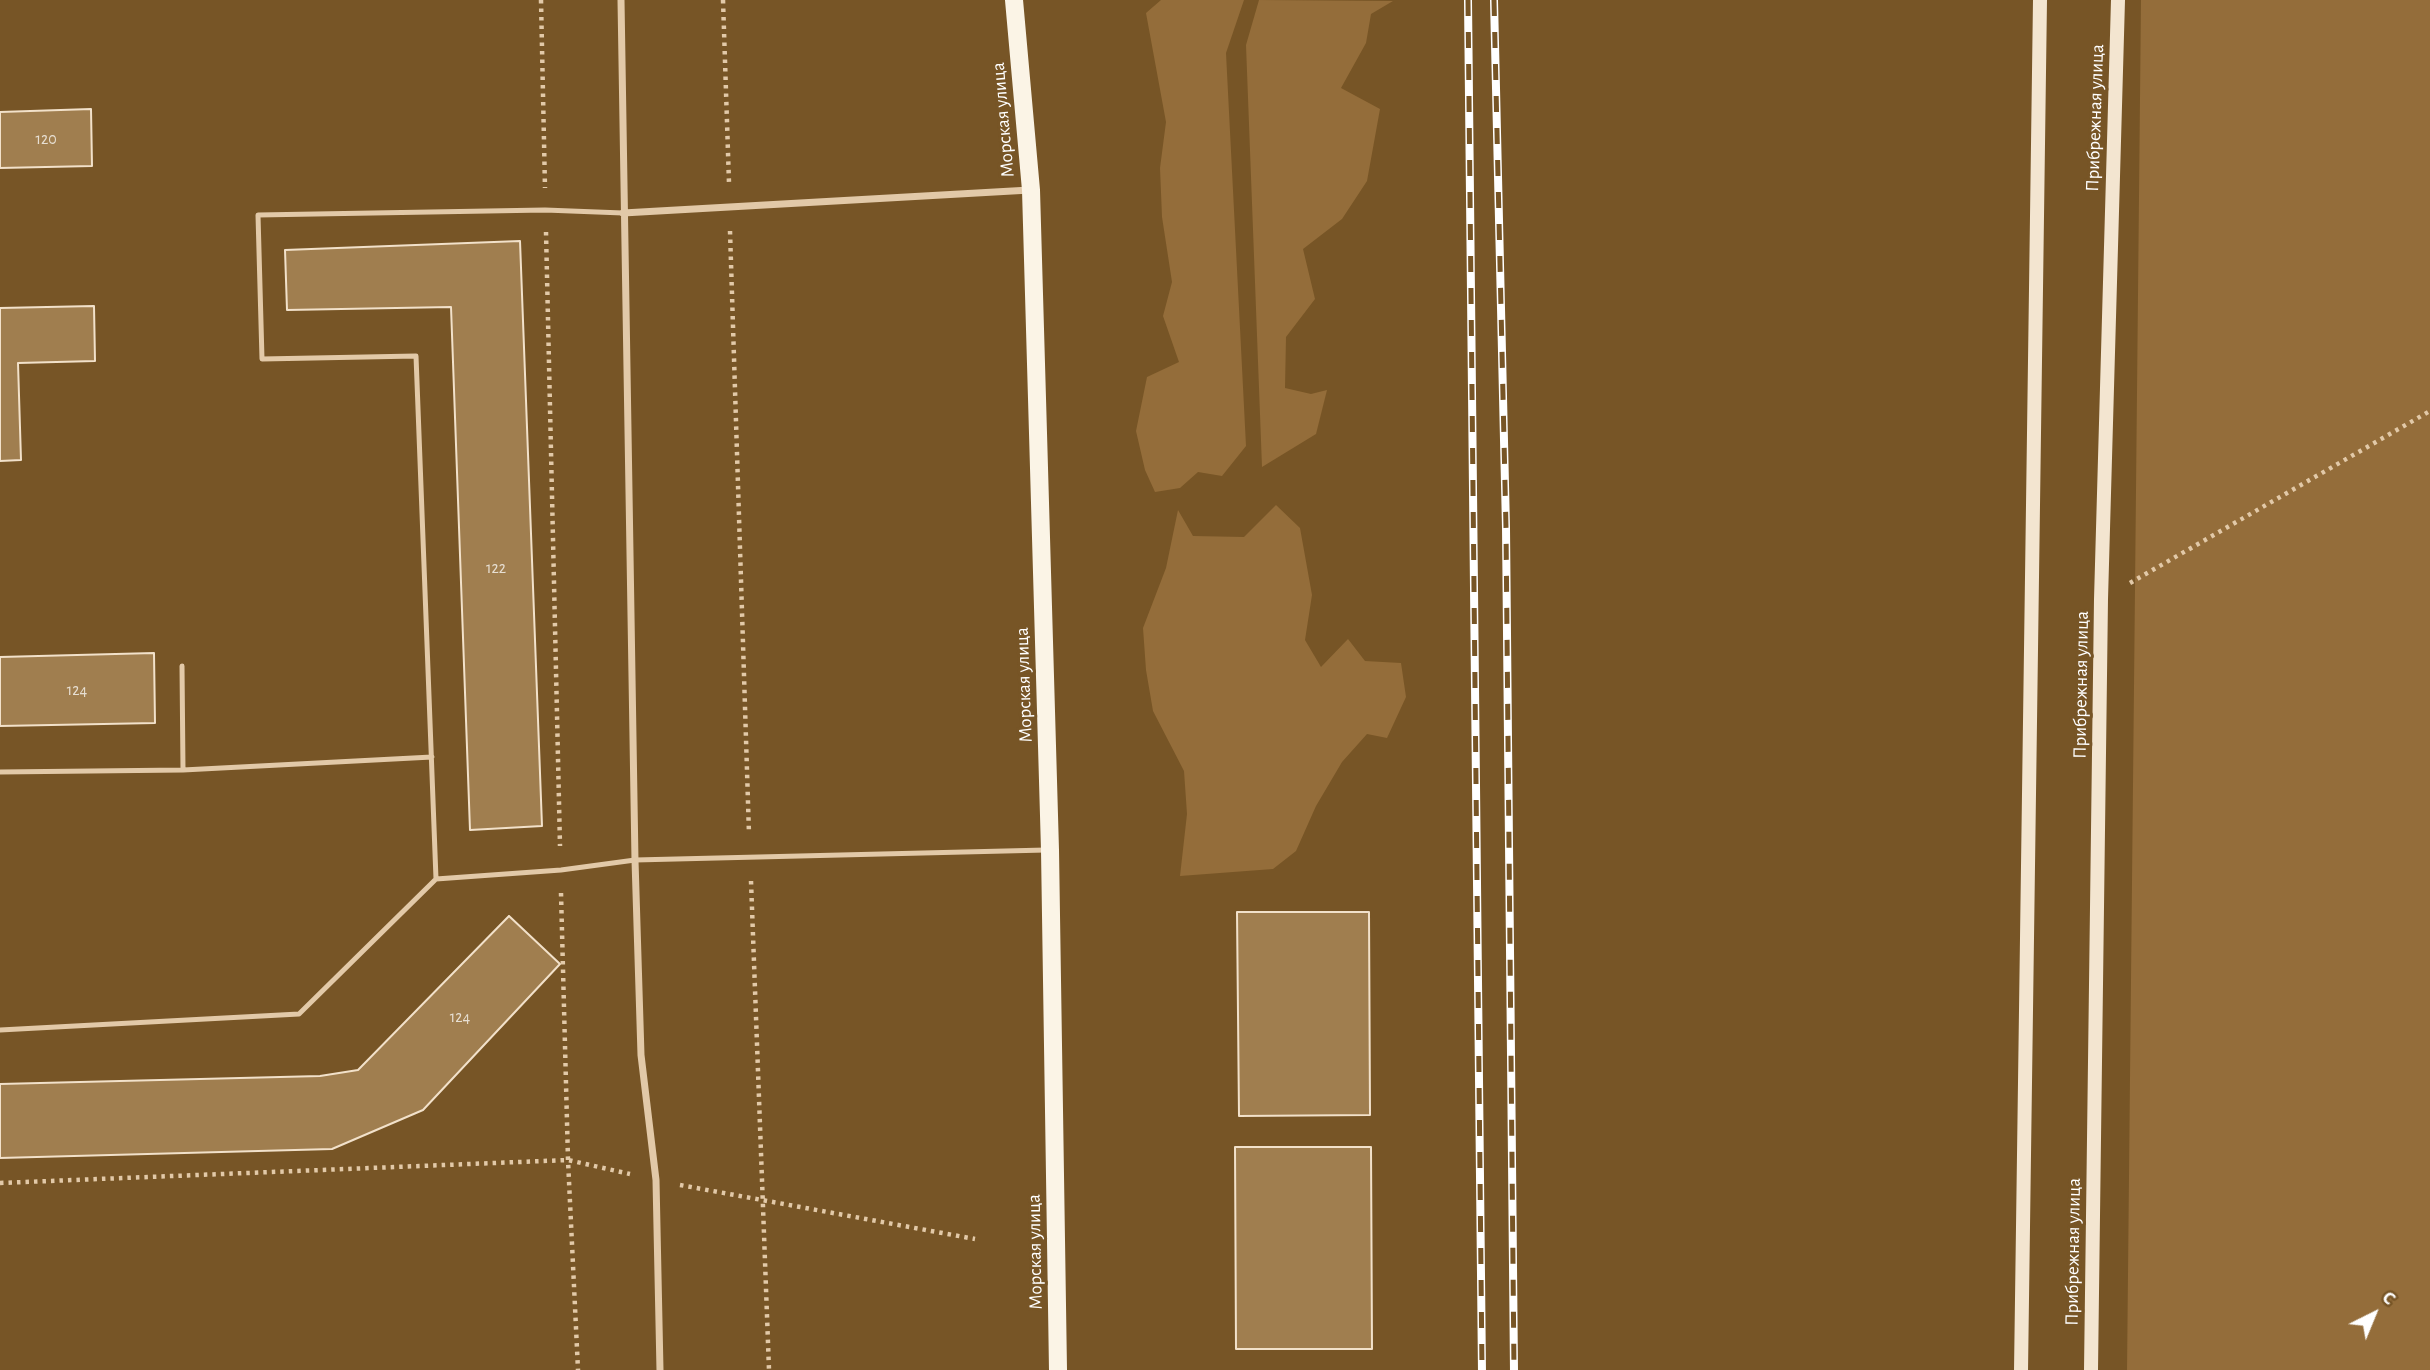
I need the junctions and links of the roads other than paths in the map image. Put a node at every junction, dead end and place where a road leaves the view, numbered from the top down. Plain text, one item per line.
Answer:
1 (621, 0) edge
2 (1014, 0) edge
3 (2040, 0) edge
4 (2118, 0) edge
5 (1031, 190) junction
6 (623, 213) junction
7 (182, 666) dead end
8 (432, 757) junction
9 (183, 770) junction
10 (0, 772) edge
11 (1049, 849) junction
12 (635, 860) junction
13 (436, 879) junction
14 (0, 1030) edge
15 (660, 1370) edge
16 (1058, 1370) edge
17 (2021, 1370) edge
18 (2091, 1370) edge

1 - 6 street
2 - 5 main road, Морская улица
3 - 17 main road
4 - 18 main road, Прибрежная улица
5 - 6 street
5 - 11 main road, Морская улица
6 - 8 lane
6 - 12 street
7 - 9 lane
8 - 9 lane
8 - 13 lane
9 - 10 lane
11 - 12 lane
11 - 16 main road, Морская улица
12 - 13 lane
12 - 15 street
13 - 14 lane

